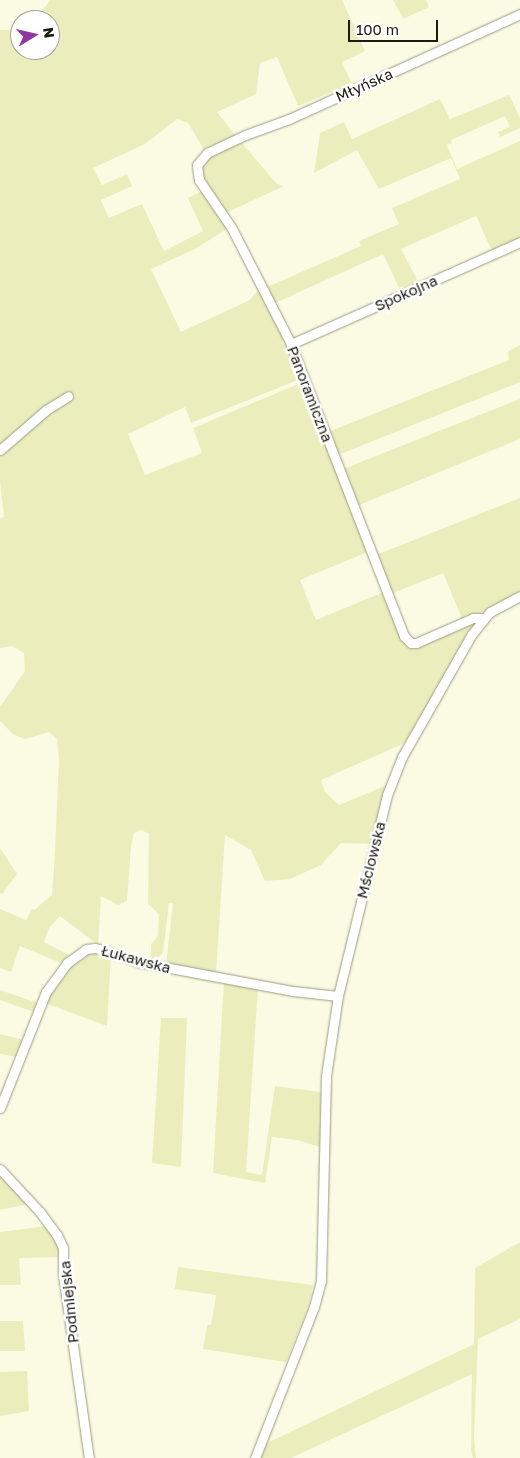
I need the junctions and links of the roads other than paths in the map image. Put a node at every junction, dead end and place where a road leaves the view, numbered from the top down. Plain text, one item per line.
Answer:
1 (520, 14) edge
2 (207, 153) joint
3 (520, 242) edge
4 (291, 344) junction
5 (68, 396) dead end
6 (0, 450) edge
7 (520, 596) edge
8 (483, 618) junction
9 (338, 996) junction
10 (0, 1108) edge
11 (0, 1168) edge
12 (89, 1458) edge
13 (255, 1458) edge

1 - 2 street, Młyńska
2 - 4 street, Panoramiczna
3 - 4 street, Spokojna
4 - 8 street, Panoramiczna
5 - 6 street
7 - 8 street, Mściowska
8 - 9 street, Mściowska
9 - 10 street, Łukawska
9 - 13 street, Mściowska
11 - 12 street, Podmiejska

